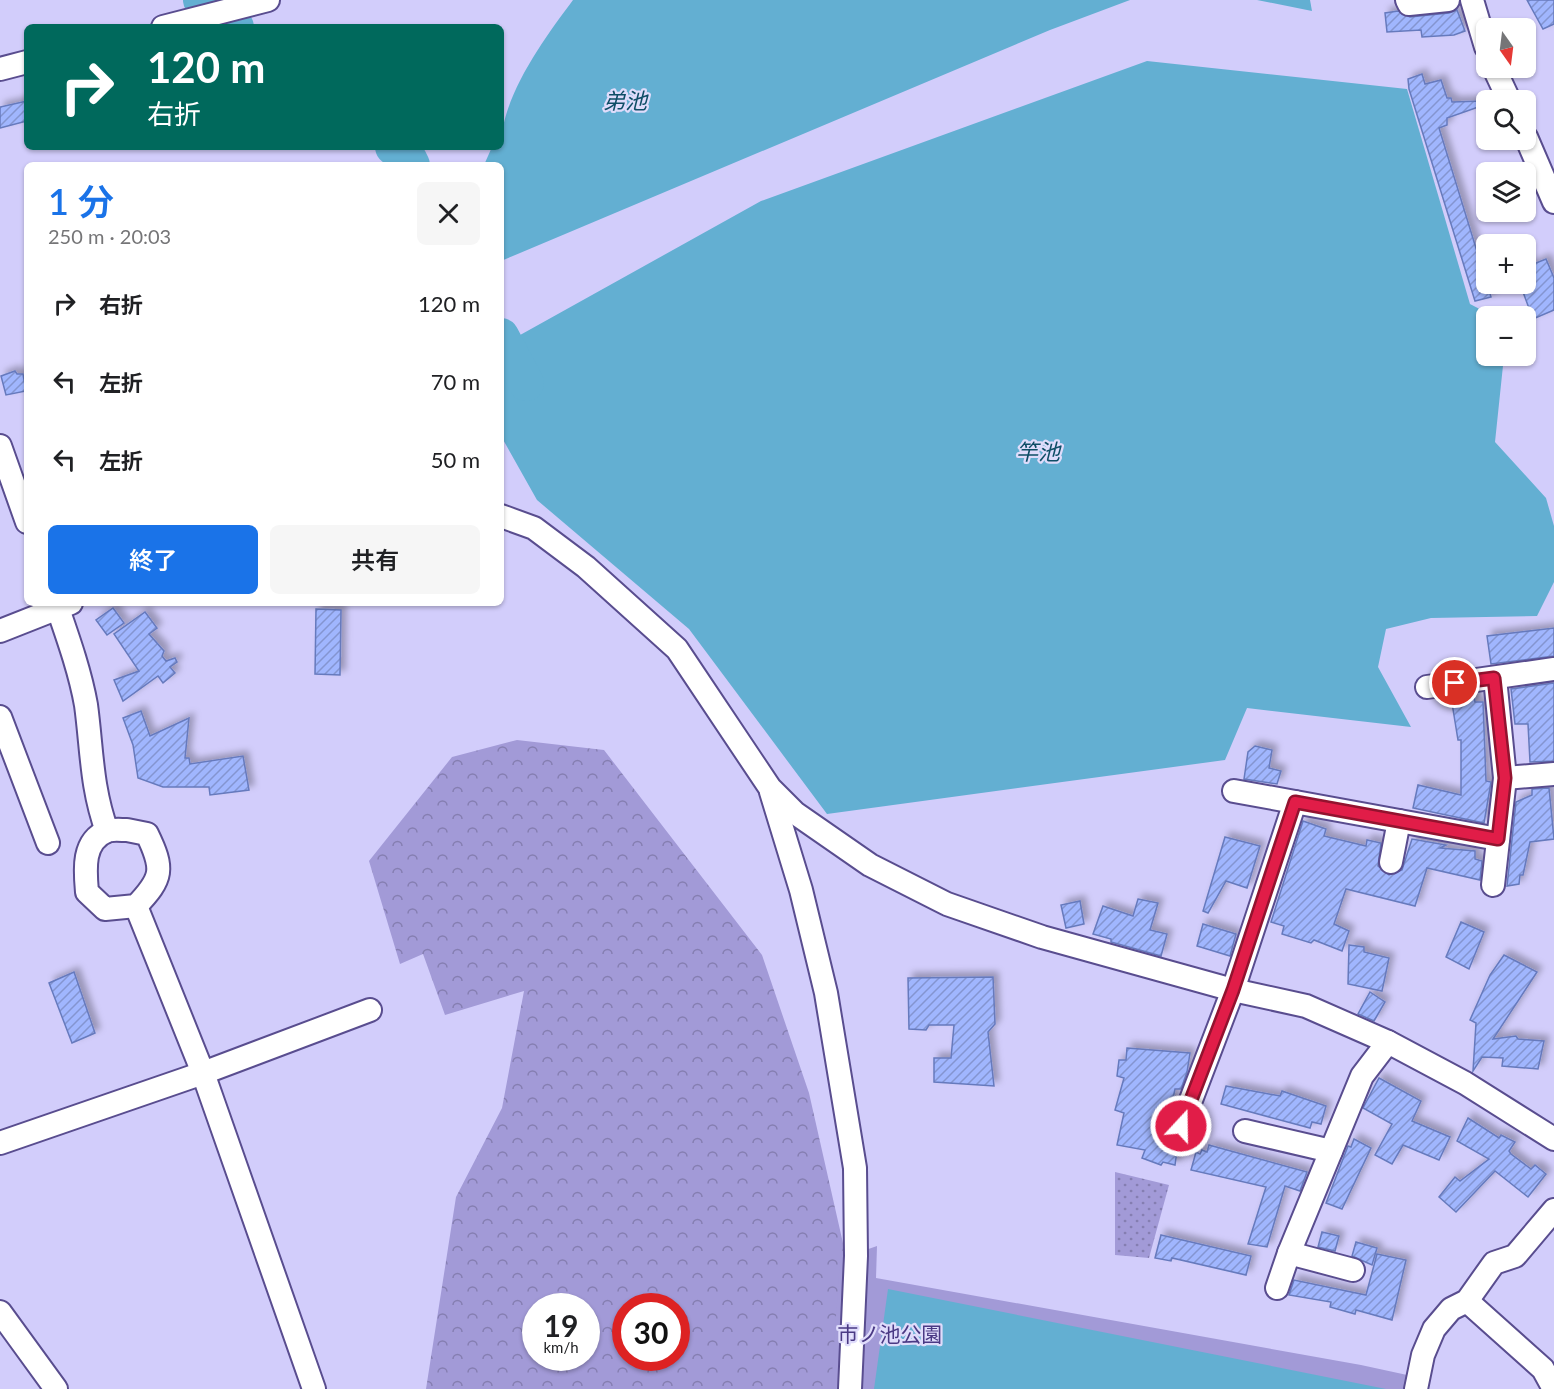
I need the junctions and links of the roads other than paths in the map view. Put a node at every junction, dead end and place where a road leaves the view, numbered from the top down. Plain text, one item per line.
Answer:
1 (268, 0) edge
2 (1407, 0) edge
3 (1448, 0) edge
4 (1472, 0) edge
5 (1477, 18) edge
6 (175, 24) edge
7 (24, 63) edge
8 (0, 69) edge
9 (1532, 150) edge
10 (1554, 202) edge
11 (0, 446) edge
12 (24, 514) edge
13 (504, 517) edge
14 (59, 606) edge
15 (61, 606) edge
16 (0, 631) edge
17 (1554, 669) edge
18 (1494, 678) junction
19 (1427, 687) dead end
20 (0, 717) edge
21 (1554, 774) edge
22 (1505, 778) junction
23 (770, 788) junction
24 (1234, 791) dead end
25 (1295, 802) junction
26 (1399, 821) junction
27 (107, 831) junction
28 (1498, 839) junction
29 (48, 843) dead end
30 (1391, 862) dead end
31 (1493, 885) dead end
32 (136, 906) junction
33 (1233, 990) junction
34 (370, 1010) dead end
35 (1388, 1042) junction
36 (203, 1073) junction
37 (1181, 1126) dead end
38 (1245, 1130) dead end
39 (1554, 1139) edge
40 (0, 1143) edge
41 (1331, 1151) junction
42 (1554, 1210) edge
43 (1289, 1253) junction
44 (1353, 1270) dead end
45 (1277, 1288) dead end
46 (1467, 1301) junction
47 (0, 1312) edge
48 (56, 1389) edge
49 (314, 1389) edge
50 (850, 1389) edge
51 (1416, 1389) edge
52 (1554, 1389) edge

1 - 6 street
2 - 3 street
4 - 5 street
7 - 8 street
9 - 10 street
11 - 12 street
13 - 23 street
14 - 16 street
15 - 27 street
17 - 18 street
18 - 19 street
18 - 22 street
20 - 29 street
21 - 22 street
22 - 28 street
23 - 33 street
23 - 50 street
24 - 25 street
25 - 26 street
25 - 33 street
26 - 28 street
26 - 30 street
27 - 32 street
27 - 32 street
28 - 31 street
32 - 36 street
33 - 35 street
33 - 37 street
34 - 36 street
35 - 39 street
35 - 41 street
36 - 40 street
36 - 49 street
38 - 41 street
41 - 43 street
42 - 46 street
43 - 44 street
43 - 45 street
46 - 51 street
46 - 52 street
47 - 48 street

